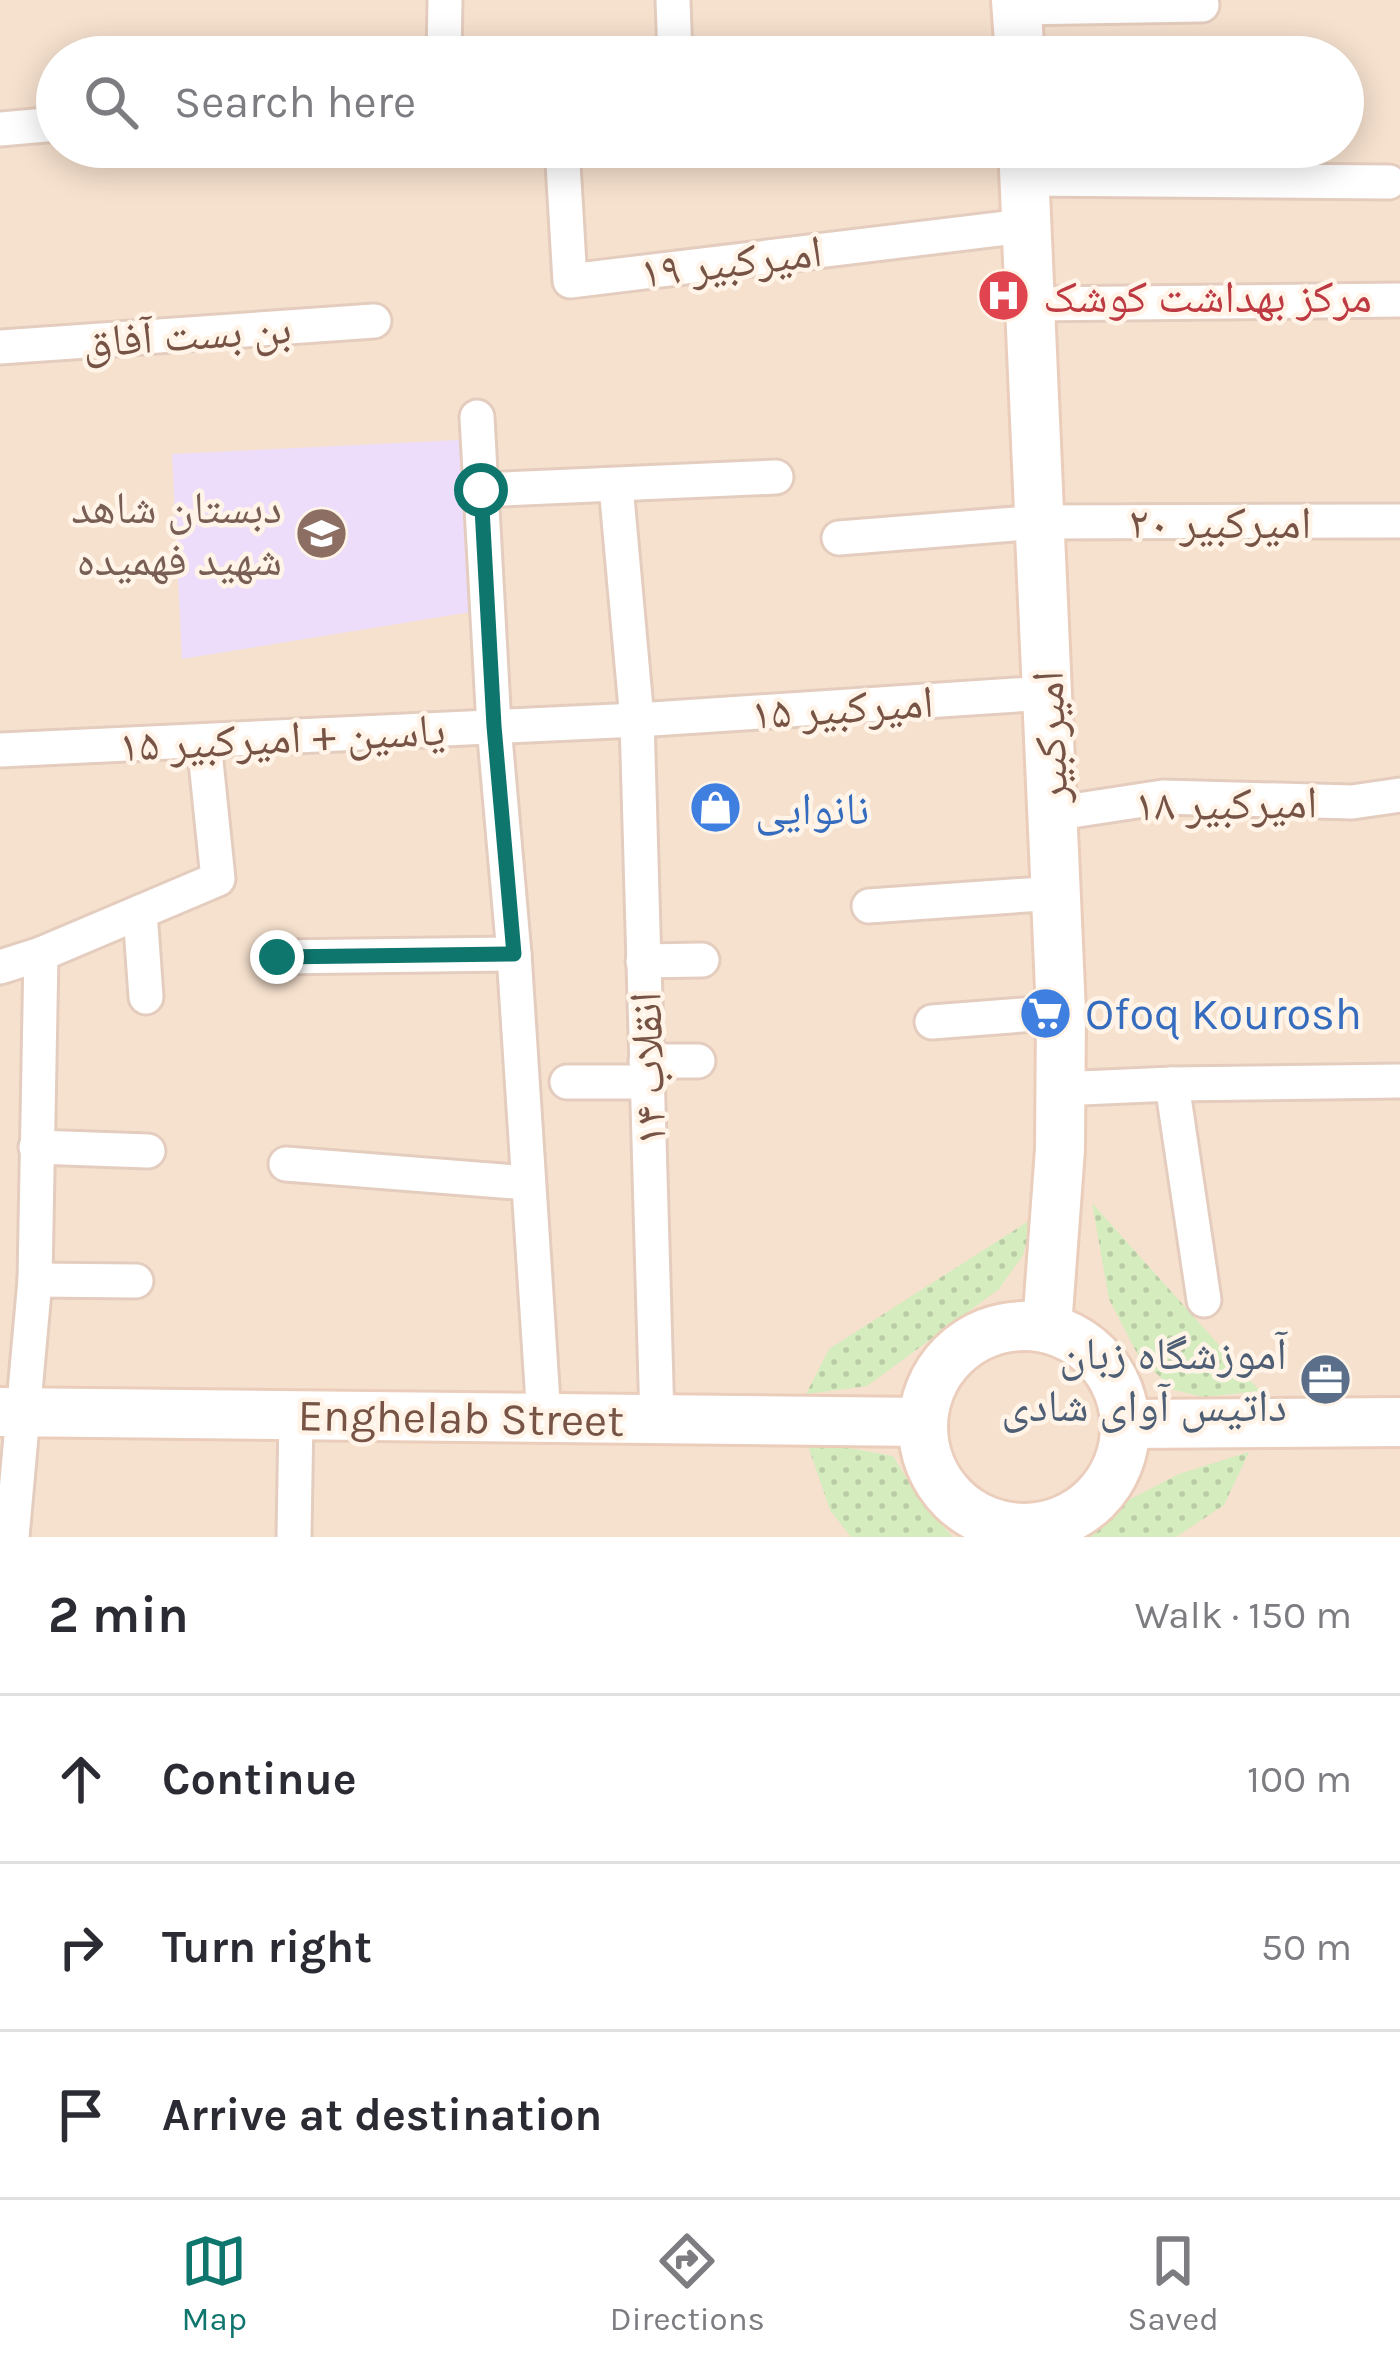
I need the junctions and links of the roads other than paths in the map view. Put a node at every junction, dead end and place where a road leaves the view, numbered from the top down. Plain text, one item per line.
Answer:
1 (445, 0) edge
2 (673, 0) edge
3 (1017, 4) edge
4 (1202, 5) dead end
5 (445, 36) edge
6 (674, 36) edge
7 (1019, 36) edge
8 (36, 126) edge
9 (0, 129) edge
10 (563, 168) edge
11 (1389, 182) dead end
12 (1024, 184) edge
13 (1400, 300) edge
14 (1030, 304) junction
15 (374, 321) dead end
16 (0, 347) edge
17 (477, 417) dead end
18 (776, 477) dead end
19 (616, 485) junction
20 (481, 490) junction
21 (1400, 521) edge
22 (1039, 522) junction
23 (838, 538) dead end
24 (1047, 693) junction
25 (637, 720) junction
26 (494, 726) junction
27 (204, 742) junction
28 (0, 750) edge
29 (1400, 795) edge
30 (1052, 814) junction
31 (1056, 893) junction
32 (869, 907) dead end
33 (140, 912) junction
34 (41, 954) junction
35 (514, 954) junction
36 (277, 957) dead end
37 (702, 960) dead end
38 (644, 961) junction
39 (0, 967) edge
40 (146, 997) dead end
41 (1060, 1012) junction
42 (932, 1022) dead end
43 (698, 1061) dead end
44 (647, 1072) junction
45 (1400, 1081) edge
46 (567, 1082) dead end
47 (1172, 1084) junction
48 (1058, 1089) junction
49 (36, 1147) junction
50 (148, 1151) dead end
51 (286, 1164) dead end
52 (527, 1183) junction
53 (35, 1280) junction
54 (136, 1281) dead end
55 (1204, 1300) dead end
56 (1047, 1328) junction
57 (13, 1412) edge
58 (296, 1414) junction
59 (544, 1418) junction
60 (657, 1419) junction
61 (921, 1422) junction
62 (1400, 1422) edge
63 (1127, 1424) junction
64 (973, 1527) edge
65 (12, 1537) edge
66 (294, 1537) edge

1 - 5 street
2 - 6 street
3 - 4 street
3 - 7 main road
8 - 9 street
10 - 12 street, امیرکبیر ۱۹
11 - 12 street
12 - 14 main road, امیرکبیر
13 - 14 street
14 - 22 main road, امیرکبیر
15 - 16 street, بن بست آفاق
17 - 20 street
18 - 19 street
19 - 20 street
19 - 25 street, انقلاب ۱۴
20 - 26 street
21 - 22 street, امیرکبیر ۲۰
22 - 23 street, امیرکبیر ۲۰
22 - 24 main road, امیرکبیر
24 - 25 street, امیرکبیر ۱۵
24 - 30 main road, امیرکبیر
25 - 26 street, یاسین + امیرکبیر ۱۵
25 - 38 street, انقلاب ۱۴
26 - 27 street, یاسین + امیرکبیر ۱۵
26 - 35 street
27 - 28 street, یاسین + امیرکبیر ۱۵
27 - 33 street
29 - 30 street, امیرکبیر ۱۸
30 - 31 main road, امیرکبیر
31 - 32 street
31 - 41 main road, امیرکبیر
33 - 34 street
33 - 40 street
34 - 39 street
34 - 49 street
35 - 36 street
35 - 52 street
37 - 38 street
38 - 44 street, انقلاب ۱۴
41 - 42 street
41 - 48 main road, امیرکبیر
43 - 44 street
44 - 46 street
44 - 60 street, انقلاب ۱۴
45 - 47 street
47 - 48 street
47 - 55 street
48 - 56 main road, امیرکبیر
49 - 50 street
49 - 53 street
51 - 52 street
52 - 59 street
53 - 54 street
53 - 57 street
56 - 61 main road
56 - 63 main road
57 - 58 main road, Enghelab Street
57 - 65 street
58 - 59 main road, Enghelab Street
58 - 66 street
59 - 60 main road, Enghelab Street
60 - 61 main road, Enghelab Street
61 - 64 main road
62 - 63 main road
63 - 64 main road

